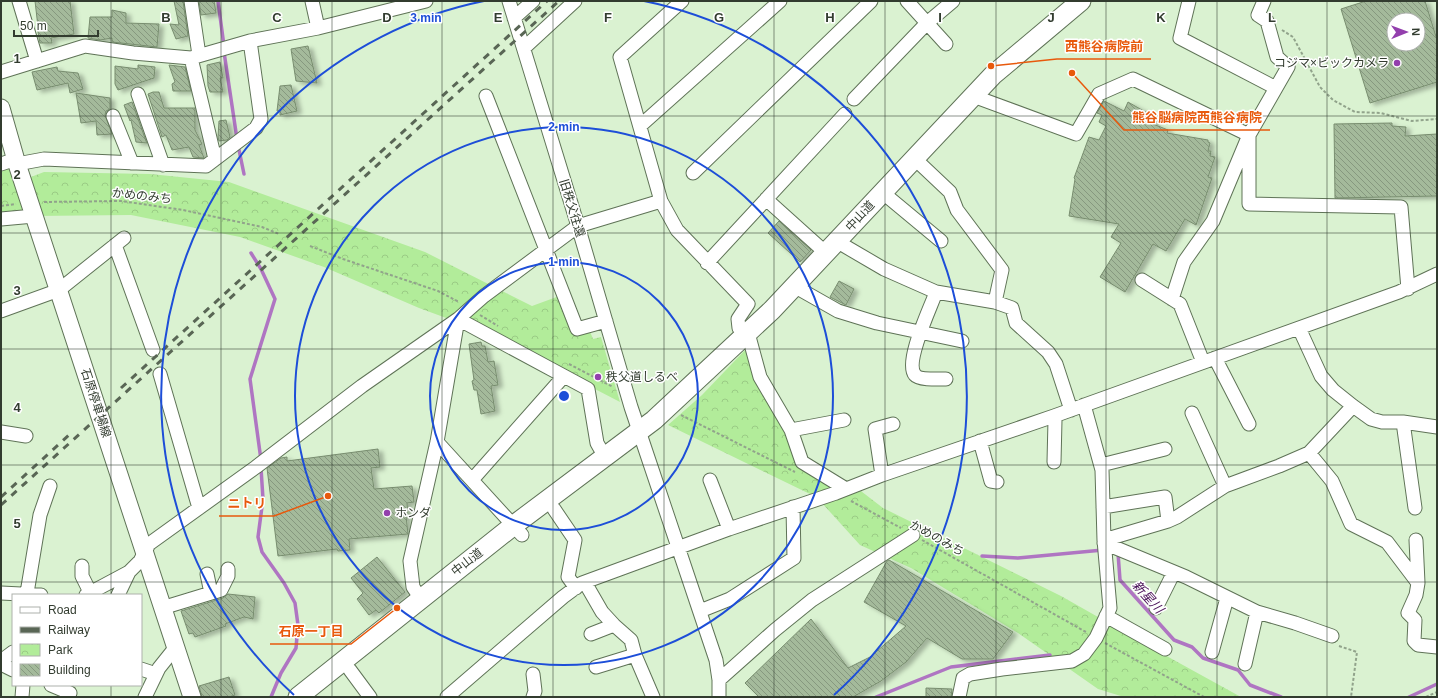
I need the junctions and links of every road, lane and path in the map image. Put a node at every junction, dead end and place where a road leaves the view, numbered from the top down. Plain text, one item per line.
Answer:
1 (19, 1) edge
2 (192, 1) edge
3 (312, 1) edge
4 (426, 1) edge
5 (509, 1) edge
6 (532, 1) edge
7 (575, 1) edge
8 (682, 1) edge
9 (780, 1) edge
10 (871, 1) edge
11 (907, 1) edge
12 (953, 1) edge
13 (1189, 1) edge
14 (1264, 1) edge
15 (1074, 3) edge
16 (514, 18) junction
17 (1267, 21) junction
18 (927, 23) junction
19 (318, 28) junction
20 (250, 41) junction
21 (946, 44) dead end
22 (524, 48) junction
23 (195, 56) junction
24 (36, 61) junction
25 (1, 72) edge
26 (1276, 88) junction
27 (138, 94) dead end
28 (486, 96) dead end
29 (973, 96) junction
30 (854, 99) dead end
31 (1, 108) edge
32 (845, 114) dead end
33 (113, 116) dead end
34 (1437, 119) edge
35 (640, 126) junction
36 (1249, 135) junction
37 (914, 158) junction
38 (215, 159) junction
39 (12, 162) edge
40 (132, 163) junction
41 (163, 165) junction
42 (693, 173) dead end
43 (882, 192) junction
44 (766, 199) junction
45 (661, 201) junction
46 (1, 206) edge
47 (33, 209) junction
48 (1, 219) edge
49 (578, 226) junction
50 (279, 234) dead end
51 (941, 241) dead end
52 (832, 247) junction
53 (547, 250) junction
54 (707, 262) junction
55 (1437, 274) edge
56 (1142, 280) dead end
57 (794, 286) junction
58 (1408, 289) junction
59 (59, 290) junction
60 (936, 292) junction
61 (1172, 299) junction
62 (995, 302) junction
63 (1, 311) edge
64 (458, 319) junction
65 (606, 321) junction
66 (1299, 328) junction
67 (919, 333) junction
68 (747, 334) junction
69 (962, 341) dead end
70 (153, 350) dead end
71 (1215, 358) junction
72 (1203, 362) junction
73 (160, 374) dead end
74 (564, 376) junction
75 (946, 379) dead end
76 (1084, 405) junction
77 (1353, 406) junction
78 (1071, 410) junction
79 (676, 413) dead end
80 (1192, 413) dead end
81 (1054, 416) junction
82 (844, 420) dead end
83 (1403, 422) junction
84 (637, 423) junction
85 (893, 424) dead end
86 (1249, 424) dead end
87 (1437, 427) edge
88 (791, 430) junction
89 (1, 432) edge
90 (26, 436) dead end
91 (980, 441) junction
92 (437, 442) junction
93 (1165, 449) dead end
94 (1309, 452) junction
95 (605, 457) junction
96 (1054, 462) dead end
97 (1101, 465) junction
98 (801, 475) dead end
99 (882, 475) junction
100 (472, 480) junction
101 (710, 480) dead end
102 (997, 482) dead end
103 (50, 486) dead end
104 (1225, 486) junction
105 (841, 491) junction
106 (792, 507) junction
107 (199, 508) junction
108 (1103, 508) junction
109 (1415, 508) dead end
110 (554, 509) junction
111 (1168, 521) junction
112 (729, 528) junction
113 (518, 530) junction
114 (913, 535) junction
115 (1416, 540) dead end
116 (1105, 546) junction
117 (678, 548) junction
118 (144, 553) junction
119 (82, 566) dead end
120 (228, 569) dead end
121 (129, 572) junction
122 (1174, 572) junction
123 (207, 574) dead end
124 (1418, 583) junction
125 (579, 585) junction
126 (1, 593) edge
127 (88, 593) edge
128 (211, 593) junction
129 (27, 594) joint
130 (118, 594) edge
131 (1227, 598) junction
132 (421, 599) junction
133 (162, 608) junction
134 (1156, 608) dead end
135 (700, 611) junction
136 (1257, 612) junction
137 (1106, 616) junction
138 (614, 625) junction
139 (591, 634) dead end
140 (1332, 636) joint
141 (1096, 638) junction
142 (1437, 647) edge
143 (175, 648) junction
144 (1165, 649) dead end
145 (1212, 652) dead end
146 (12, 653) edge
147 (635, 655) junction
148 (1, 662) edge
149 (1245, 664) dead end
150 (596, 667) dead end
151 (142, 669) edge
152 (12, 670) edge
153 (350, 670) junction
154 (156, 674) junction
155 (533, 674) dead end
156 (719, 680) junction
157 (23, 686) edge
158 (54, 686) edge
159 (70, 692) edge
160 (1437, 692) edge
161 (22, 697) edge
162 (145, 697) edge
163 (192, 697) edge
164 (298, 697) edge
165 (317, 697) edge
166 (370, 697) edge
167 (447, 697) edge
168 (533, 697) edge
169 (653, 697) edge
170 (719, 697) edge
171 (959, 697) edge
172 (1204, 697) edge
173 (1351, 697) edge
174 (1426, 697) edge

1 - 24 street
2 - 23 street
3 - 19 street
4 - 19 street
5 - 16 street, 旧秩父往還
6 - 16 street
7 - 22 street
8 - 35 street
9 - 35 street
10 - 42 street
11 - 18 street
12 - 18 street
13 - 26 street
14 - 17 street
15 - 29 highway, 中山道
16 - 22 street, 旧秩父往還
17 - 26 street
17 - 34 path
18 - 21 street
18 - 30 street
19 - 20 street
20 - 23 street
20 - 38 street
22 - 49 street, 旧秩父往還
23 - 24 street
23 - 38 street
24 - 25 street
26 - 36 street
27 - 41 street
28 - 53 street
29 - 36 street
29 - 37 highway, 中山道
31 - 39 main road, 石原停車場線
32 - 44 street
33 - 40 street
35 - 45 street
36 - 58 street
36 - 61 street
37 - 43 highway, 中山道
37 - 62 street
38 - 41 street
39 - 40 street
39 - 47 main road, 石原停車場線
40 - 41 street
43 - 51 street
43 - 52 highway, 中山道
44 - 52 street
44 - 54 street
45 - 49 street
45 - 54 street
46 - 47 path, かめのみち
47 - 48 street
47 - 50 path, かめのみち
47 - 59 main road, 石原停車場線
49 - 53 street
49 - 65 street, 旧秩父往還
52 - 57 highway, 中山道
52 - 60 street
53 - 64 street
53 - 65 street
54 - 68 street
55 - 58 street
56 - 61 street
57 - 67 street
57 - 68 highway, 中山道
58 - 66 street
59 - 63 street
59 - 70 street
59 - 118 main road, 石原停車場線
60 - 62 street
60 - 67 street
61 - 72 street
62 - 78 street
64 - 74 street
64 - 92 street
64 - 107 street
65 - 84 street, 旧秩父往還
66 - 71 street
66 - 77 street
67 - 69 street
67 - 75 street
68 - 84 highway, 中山道
68 - 88 street
71 - 72 street
71 - 86 street
72 - 76 street
73 - 107 street
74 - 95 street
74 - 100 street
76 - 78 street
76 - 97 street
77 - 83 street
77 - 94 street
78 - 81 street
79 - 98 path
80 - 104 street
81 - 91 street
81 - 96 street
82 - 88 street
83 - 87 street
83 - 109 street
84 - 95 highway, 中山道
84 - 110 highway, 中山道
84 - 117 street, 旧秩父往還
85 - 99 street
88 - 105 street
89 - 90 street
91 - 99 street
91 - 102 street
92 - 100 street
92 - 132 street
93 - 97 street
94 - 104 street
94 - 124 street
95 - 113 highway, 中山道
97 - 108 street
99 - 105 street
100 - 113 street
101 - 112 street
103 - 129 street
104 - 111 street
105 - 106 street
105 - 114 path, かめのみち
106 - 112 street
106 - 135 street
107 - 118 street
108 - 111 street
108 - 116 street
110 - 113 highway, 中山道
110 - 125 street
111 - 116 street
112 - 117 street
113 - 132 highway, 中山道
113 - 153 highway, 中山道
114 - 141 path, かめのみち
114 - 156 street
115 - 124 street
116 - 122 street
116 - 137 street
117 - 125 street
117 - 135 street, 旧秩父往還
118 - 121 street
118 - 133 main road, 石原停車場線
119 - 127 street
120 - 128 street
121 - 127 street
121 - 130 street
122 - 131 street
122 - 134 street
123 - 128 street
124 - 142 street
125 - 138 street
125 - 167 street
126 - 129 street
128 - 133 street
131 - 136 street
131 - 145 street
132 - 164 highway, 中山道
133 - 143 main road, 石原停車場線
135 - 156 street, 旧秩父往還
136 - 140 street
136 - 149 street
137 - 141 street
137 - 144 street
138 - 139 street
138 - 147 street
140 - 173 path
141 - 171 street
141 - 172 path, かめのみち
143 - 154 street
143 - 163 main road, 石原停車場線
146 - 148 street
147 - 150 street
147 - 169 street
148 - 152 street
151 - 154 street
153 - 165 highway, 中山道
153 - 166 street
154 - 162 street
155 - 168 street
156 - 170 street, 旧秩父往還
157 - 161 street
158 - 159 street
160 - 174 path

